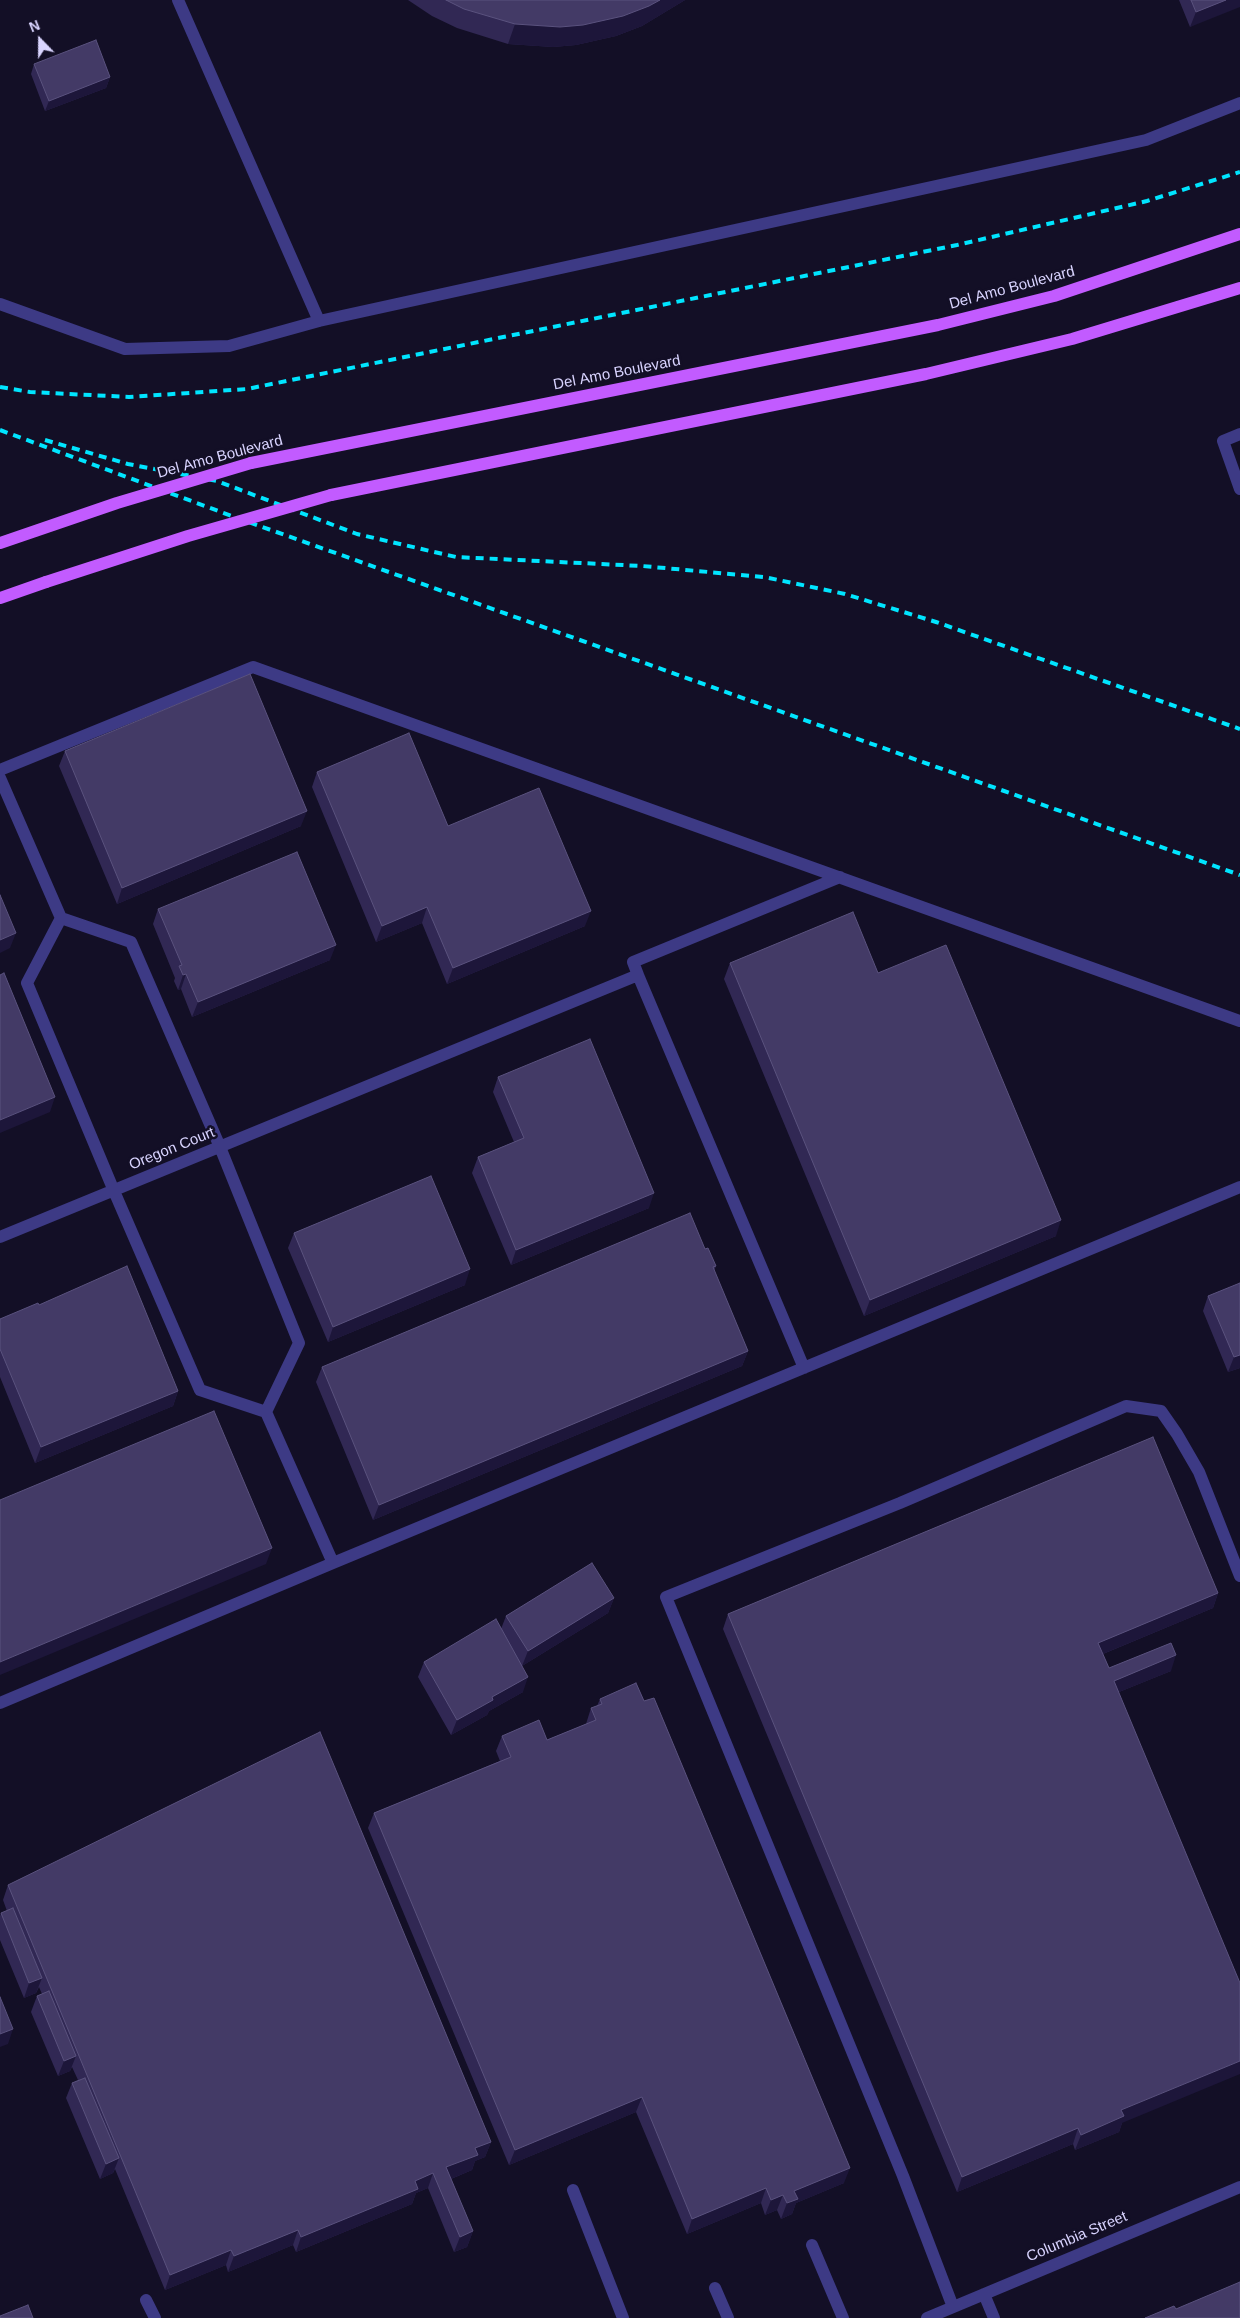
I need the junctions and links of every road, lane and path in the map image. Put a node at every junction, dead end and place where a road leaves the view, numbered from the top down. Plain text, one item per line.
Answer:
1 (178, 0) edge
2 (1240, 103) edge
3 (1240, 234) edge
4 (1240, 288) edge
5 (0, 304) edge
6 (319, 321) junction
7 (1240, 434) edge
8 (1240, 489) edge
9 (0, 543) edge
10 (0, 598) edge
11 (0, 770) edge
12 (0, 778) edge
13 (840, 877) junction
14 (61, 918) junction
15 (638, 975) junction
16 (1240, 1021) edge
17 (220, 1147) junction
18 (1240, 1187) edge
19 (114, 1191) junction
20 (0, 1238) edge
21 (804, 1368) junction
22 (266, 1412) junction
23 (333, 1563) junction
24 (1240, 1576) edge
25 (0, 1703) edge
26 (1240, 2187) edge
27 (572, 2190) dead end
28 (812, 2245) dead end
29 (714, 2288) dead end
30 (984, 2294) junction
31 (146, 2300) dead end
32 (953, 2307) junction
33 (155, 2318) edge
34 (622, 2318) edge
35 (728, 2318) edge
36 (843, 2318) edge
37 (927, 2318) edge
38 (994, 2318) edge

1 - 6 street
2 - 6 street
3 - 9 main road, Del Amo Boulevard, bridge
4 - 10 main road, bridge
5 - 6 street
7 - 8 street
11 - 13 street
12 - 14 street
13 - 15 street
13 - 16 street
14 - 17 street
14 - 19 street
15 - 17 street, Oregon Court
15 - 21 street
17 - 19 street, Oregon Court
17 - 22 street
18 - 21 street
19 - 20 street, Oregon Court
19 - 22 street
21 - 23 street
22 - 23 street
23 - 25 street
24 - 32 street
26 - 30 street, Columbia Street
27 - 34 street
28 - 36 street
29 - 35 street
30 - 32 street, Columbia Street
30 - 38 street
31 - 33 street
32 - 37 street, Columbia Street

